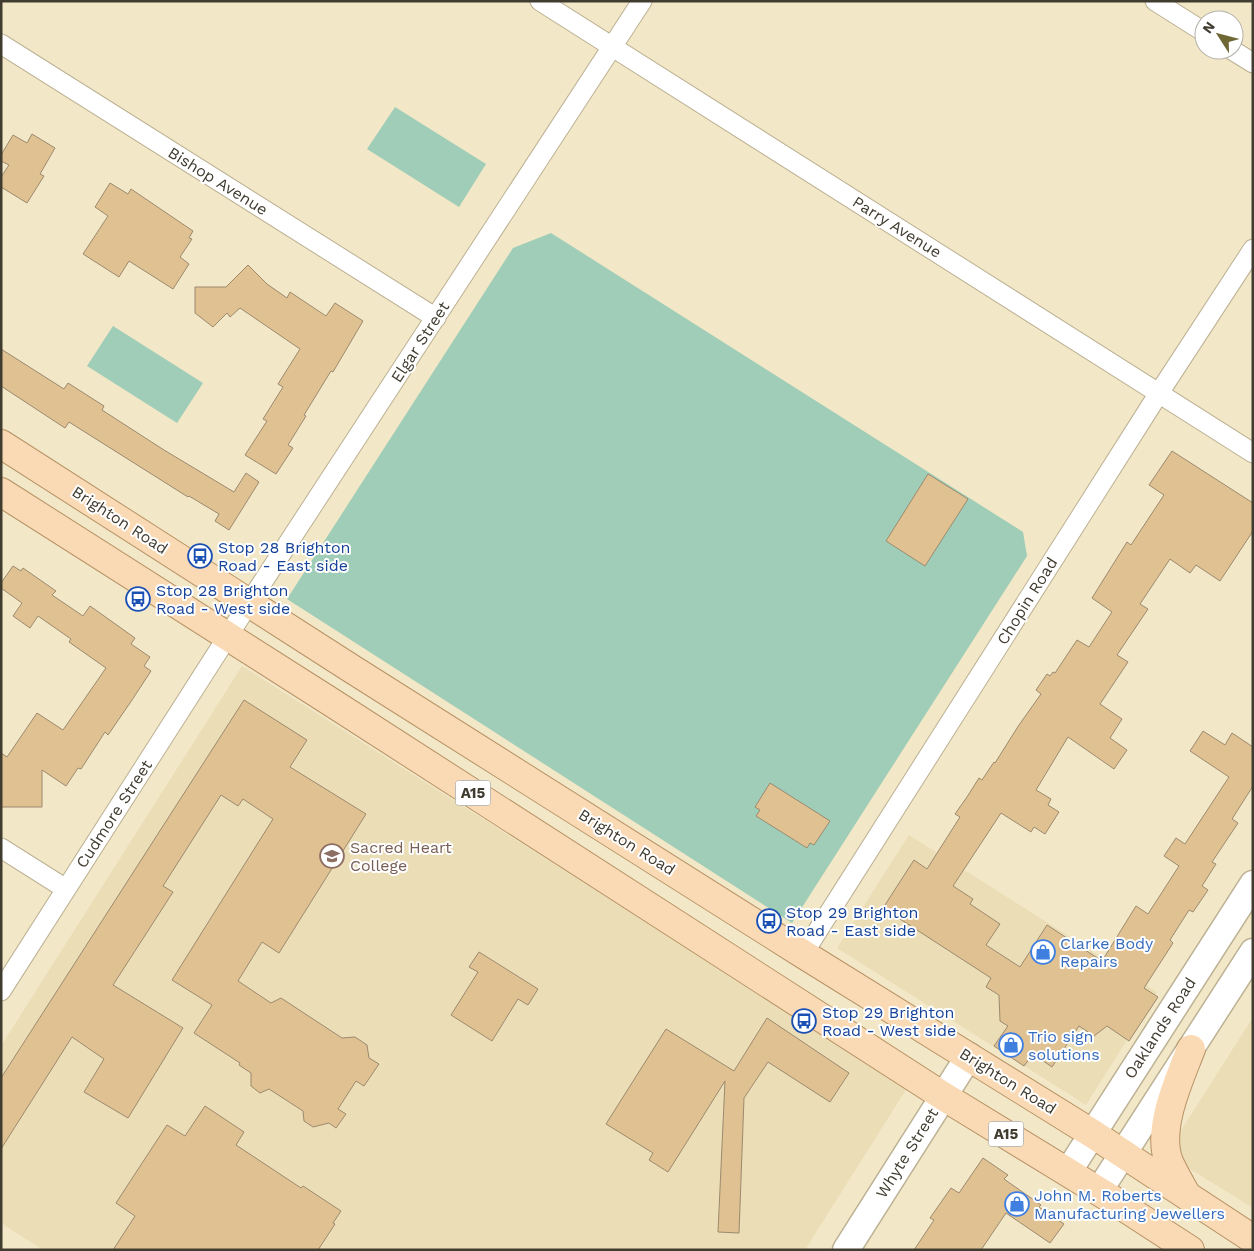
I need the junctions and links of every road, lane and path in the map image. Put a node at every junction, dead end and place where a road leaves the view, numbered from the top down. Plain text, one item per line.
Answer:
1 (540, 1) edge
2 (642, 1) edge
3 (1155, 1) edge
4 (1194, 26) edge
5 (1, 44) edge
6 (613, 47) junction
7 (1253, 249) edge
8 (436, 318) junction
9 (1159, 393) junction
10 (1, 444) edge
11 (1253, 452) edge
12 (1, 492) edge
13 (249, 603) junction
14 (228, 637) junction
15 (1, 848) edge
16 (1253, 884) edge
17 (66, 889) junction
18 (1253, 952) edge
19 (803, 954) junction
20 (1, 991) edge
21 (1191, 1049) junction
22 (969, 1056) junction
23 (944, 1096) junction
24 (1093, 1134) junction
25 (1124, 1154) junction
26 (1068, 1172) junction
27 (1099, 1191) junction
28 (1187, 1196) junction
29 (1253, 1239) edge
30 (846, 1250) edge
31 (1190, 1250) edge

1 - 6 street, Parry Avenue
2 - 6 street, Elgar Street
3 - 4 street
5 - 8 street, Bishop Avenue
6 - 8 street, Elgar Street
6 - 9 street, Parry Avenue
7 - 9 street, Chopin Road
8 - 13 street, Elgar Street
9 - 11 street, Parry Avenue
9 - 19 street, Chopin Road
10 - 13 main road, Brighton Road / A15
12 - 14 main road, A15
13 - 14 street, Elgar Street
13 - 19 main road, Brighton Road / A15
14 - 17 street, Cudmore Street
14 - 23 main road, A15
15 - 17 street
16 - 24 main road, Oaklands Road
17 - 20 street, Cudmore Street
18 - 21 main road
19 - 22 main road, Brighton Road / A15
21 - 25 main road
21 - 28 main road
22 - 23 main road, Whyte Street
22 - 24 main road, Brighton Road / A15
23 - 26 main road, A15
23 - 30 main road, Whyte Street
24 - 25 main road, Brighton Road / A15
24 - 26 main road, Oaklands Road
25 - 27 main road
25 - 28 main road, Brighton Road / A15
26 - 27 main road, A15
27 - 31 main road, A15
28 - 29 main road, Brighton Road / A15

